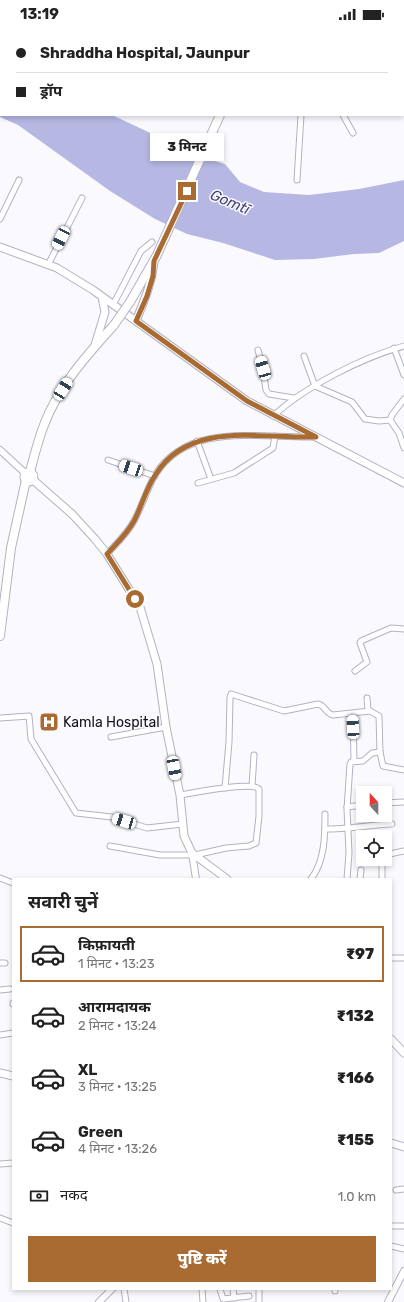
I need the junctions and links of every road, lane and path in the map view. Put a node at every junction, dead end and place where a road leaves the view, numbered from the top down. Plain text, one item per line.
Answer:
1 (301, 116) edge
2 (344, 116) edge
3 (219, 118) edge
4 (353, 133) dead end
5 (19, 180) dead end
6 (297, 180) dead end
7 (82, 198) dead end
8 (0, 218) edge
9 (152, 242) dead end
10 (0, 247) edge
11 (156, 258) junction
12 (48, 265) junction
13 (102, 297) junction
14 (113, 305) junction
15 (136, 321) junction
16 (404, 346) edge
17 (94, 347) junction
18 (394, 348) junction
19 (258, 350) dead end
20 (304, 356) dead end
21 (404, 375) edge
22 (315, 386) junction
23 (294, 398) junction
24 (404, 399) edge
25 (273, 416) junction
26 (390, 420) junction
27 (274, 436) junction
28 (316, 437) junction
29 (197, 441) junction
30 (404, 448) edge
31 (0, 450) edge
32 (108, 460) dead end
33 (28, 476) junction
34 (154, 476) junction
35 (211, 479) junction
36 (198, 483) dead end
37 (404, 483) edge
38 (107, 554) junction
39 (1, 619) edge
40 (404, 629) edge
41 (0, 636) edge
42 (355, 671) dead end
43 (367, 698) dead end
44 (370, 711) junction
45 (353, 714) junction
46 (0, 718) edge
47 (166, 727) junction
48 (111, 737) dead end
49 (380, 752) junction
50 (254, 754) dead end
51 (354, 761) junction
52 (404, 770) edge
53 (252, 786) junction
54 (225, 788) junction
55 (180, 795) junction
56 (404, 802) edge
57 (392, 803) edge
58 (356, 806) edge
59 (347, 807) junction
60 (325, 814) dead end
61 (182, 824) junction
62 (392, 824) dead end
63 (325, 828) junction
64 (348, 829) junction
65 (110, 846) dead end
66 (404, 851) edge
67 (392, 854) edge
68 (193, 855) junction
69 (382, 866) edge
70 (361, 870) dead end
71 (0, 878) edge
72 (196, 878) edge
73 (226, 878) edge
74 (312, 878) edge
75 (347, 878) edge
76 (360, 878) edge
77 (382, 878) edge
78 (12, 883) edge
79 (392, 958) edge
80 (404, 958) edge
81 (10, 989) dead end
82 (0, 990) edge
83 (12, 1032) edge
84 (0, 1035) edge
85 (392, 1040) edge
86 (404, 1053) edge
87 (0, 1073) edge
88 (12, 1076) edge
89 (392, 1144) edge
90 (404, 1146) edge
91 (12, 1163) edge
92 (0, 1164) edge
93 (404, 1189) edge
94 (396, 1190) dead end
95 (0, 1218) edge
96 (11, 1223) edge
97 (0, 1226) edge
98 (392, 1226) edge
99 (404, 1226) edge
100 (392, 1246) edge
101 (404, 1249) edge
102 (404, 1271) edge
103 (111, 1290) edge
104 (124, 1290) edge
105 (202, 1290) edge
106 (220, 1290) edge
107 (232, 1290) edge
108 (259, 1290) edge
109 (249, 1296) dead end
110 (234, 1298) junction
111 (99, 1302) edge
112 (126, 1302) edge
113 (203, 1302) edge
114 (259, 1302) edge
115 (388, 1302) edge

1 - 6 street
2 - 4 street
3 - 11 highway
5 - 8 street
7 - 12 street
9 - 14 street
10 - 12 main road
11 - 15 main road
11 - 17 highway, bridge
12 - 13 main road
13 - 14 main road
13 - 17 main road
14 - 15 main road
15 - 25 main road
16 - 18 street
17 - 33 highway
18 - 21 street
18 - 22 street
19 - 23 street
20 - 22 street
22 - 23 street
22 - 26 street
23 - 25 street
24 - 26 street
25 - 28 main road
26 - 30 street
27 - 28 street
27 - 29 street
27 - 35 street
28 - 37 main road
29 - 34 street
29 - 35 street
31 - 33 street
32 - 34 street
33 - 38 main road
33 - 39 highway
34 - 38 street
35 - 36 street
38 - 47 main road
39 - 41 highway
40 - 42 street
43 - 44 street
44 - 45 street
44 - 49 street
45 - 51 street
45 - 54 street
46 - 61 street
47 - 48 street
47 - 55 main road
49 - 51 street
49 - 52 street
50 - 53 street
51 - 59 street
53 - 54 street
53 - 68 street
54 - 55 street
55 - 61 main road
56 - 57 street
58 - 59 street
59 - 64 street
60 - 63 street
61 - 68 main road
62 - 64 street
63 - 64 street
63 - 74 street
64 - 75 street
65 - 68 street
66 - 67 street
68 - 72 street
68 - 73 main road
69 - 77 street
70 - 76 street
71 - 78 street
79 - 80 street
81 - 82 street
83 - 84 street
85 - 86 main road
87 - 88 main road
89 - 90 main road
91 - 92 street
93 - 94 street
95 - 96 street
96 - 97 street
98 - 99 street
100 - 101 street
102 - 115 street
103 - 111 street
104 - 112 street
105 - 113 street
106 - 110 street
107 - 110 street
108 - 114 street
109 - 110 street

